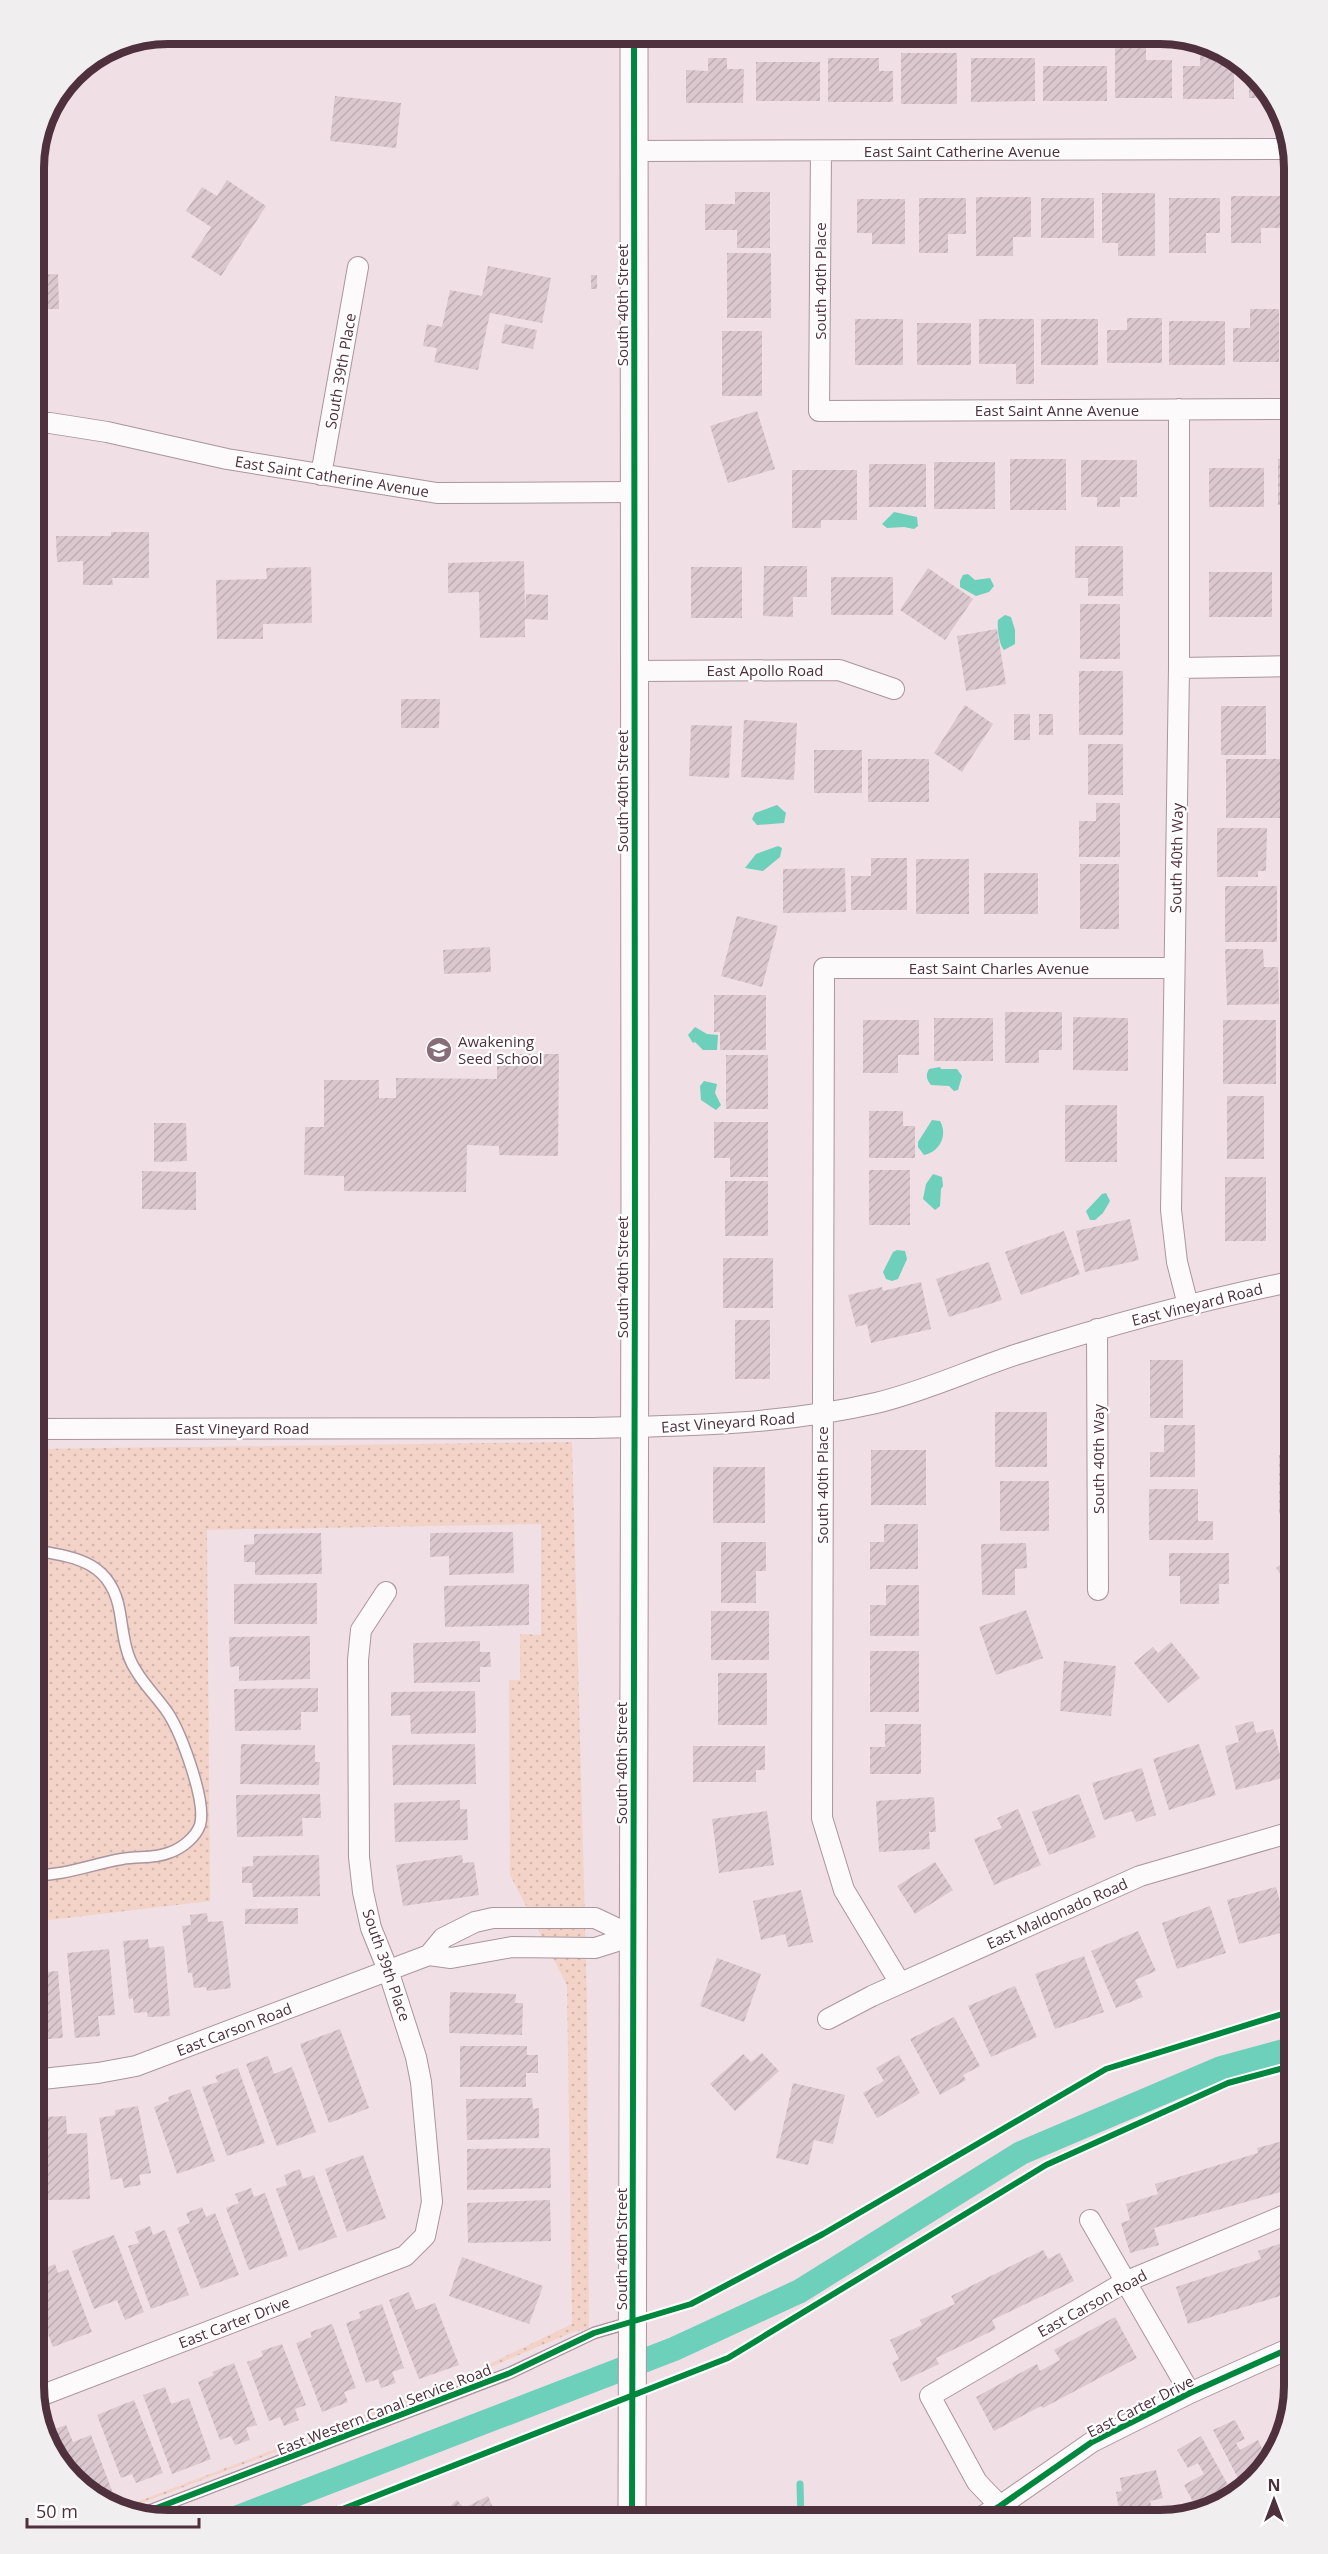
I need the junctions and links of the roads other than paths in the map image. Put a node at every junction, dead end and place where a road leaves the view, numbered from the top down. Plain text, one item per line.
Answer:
1 (634, 44) edge
2 (1283, 149) edge
3 (634, 150) junction
4 (821, 152) junction
5 (358, 267) dead end
6 (1179, 409) junction
7 (1284, 409) edge
8 (819, 411) joint
9 (44, 423) edge
10 (321, 475) junction
11 (634, 492) junction
12 (1284, 666) edge
13 (1179, 668) junction
14 (634, 671) junction
15 (894, 689) dead end
16 (824, 968) joint
17 (1174, 968) junction
18 (1284, 1283) edge
19 (1188, 1305) junction
20 (1097, 1329) junction
21 (822, 1414) junction
22 (633, 1427) junction
23 (44, 1429) edge
24 (44, 1551) edge
25 (1098, 1590) dead end
26 (386, 1592) dead end
27 (1284, 1834) edge
28 (44, 1874) edge
29 (511, 1918) junction
30 (633, 1936) junction
31 (512, 1947) junction
32 (429, 1955) junction
33 (388, 1970) junction
34 (900, 1983) junction
35 (828, 2019) dead end
36 (44, 2078) edge
37 (1284, 2216) edge
38 (1090, 2220) dead end
39 (425, 2236) joint
40 (1125, 2282) junction
41 (633, 2322) junction
42 (1284, 2351) edge
43 (1190, 2393) junction
44 (44, 2395) edge
45 (1000, 2506) junction
46 (153, 2509) edge
47 (632, 2510) edge
48 (993, 2510) edge
49 (1006, 2510) edge

1 - 3 main road, South 40th Street
2 - 4 street, East Saint Catherine Avenue
3 - 4 street, East Saint Catherine Avenue
3 - 11 main road, South 40th Street
4 - 8 street, South 40th Place
5 - 10 street, South 39th Place
6 - 7 street, East Saint Anne Avenue
6 - 8 street, East Saint Anne Avenue
6 - 13 street, South 40th Way
9 - 10 street, East Saint Catherine Avenue
10 - 11 street, East Saint Catherine Avenue
11 - 14 main road, South 40th Street
12 - 13 street
13 - 17 street, South 40th Way
14 - 15 street, East Apollo Road
14 - 22 main road, South 40th Street
16 - 17 street, East Saint Charles Avenue
16 - 21 street, South 40th Place
17 - 19 street, South 40th Way
18 - 19 street, East Vineyard Road
19 - 20 street, East Vineyard Road
20 - 21 street, East Vineyard Road
20 - 25 street, South 40th Way
21 - 22 street, East Vineyard Road
21 - 34 street, South 40th Place
22 - 23 street, East Vineyard Road
22 - 30 main road, South 40th Street
24 - 28 lane
26 - 33 street, South 39th Place
27 - 34 street, East Maldonado Road
29 - 30 street, East Carson Road
29 - 31 street
29 - 32 street, East Carson Road
30 - 31 street, East Carson Road
30 - 41 main road, South 40th Street
31 - 32 street, East Carson Road
32 - 33 street, East Carson Road
33 - 36 street, East Carson Road
33 - 39 street, South 39th Place
34 - 35 street, East Maldonado Road
37 - 40 street, East Carson Road
38 - 40 street
39 - 44 street, East Carter Drive
40 - 43 street
40 - 45 street, East Carson Road
41 - 46 lane, East Western Canal Service Road
41 - 47 main road, South 40th Street
42 - 43 street, East Carter Drive
43 - 45 street, East Carter Drive
45 - 48 street, East Carter Drive
45 - 49 street

